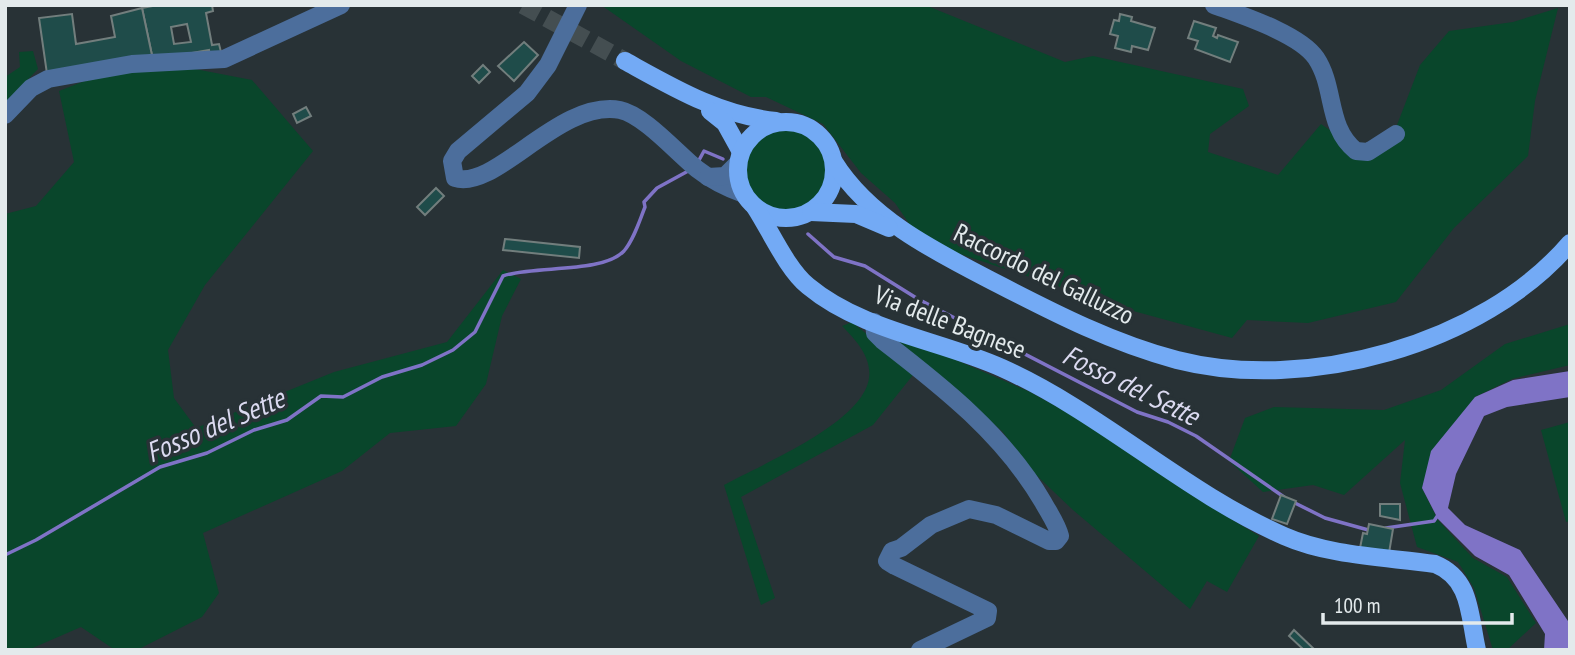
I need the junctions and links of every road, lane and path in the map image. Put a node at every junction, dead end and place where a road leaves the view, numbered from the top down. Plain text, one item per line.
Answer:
1 (341, 5) edge
2 (578, 5) edge
3 (1214, 5) edge
4 (625, 61) tunnel mouth
5 (699, 102) junction
6 (5, 115) edge
7 (779, 122) junction
8 (1396, 134) dead end
9 (739, 158) junction
10 (834, 162) junction
11 (697, 168) junction
12 (750, 201) junction
13 (805, 215) junction
14 (921, 241) junction
15 (1570, 243) edge
16 (785, 253) junction
17 (874, 322) junction
18 (920, 650) edge
19 (1477, 650) edge

1 - 6 street
2 - 11 street
3 - 8 street
4 - 5 main road
5 - 7 main road
5 - 9 main road
7 - 9 main road
7 - 10 main road
9 - 11 street
9 - 12 main road
10 - 13 main road
10 - 14 main road, Raccordo del Galluzzo
11 - 12 street
12 - 13 main road
12 - 16 main road, Via delle Bagnese
13 - 14 main road, Raccordo del Galluzzo
13 - 16 main road
14 - 15 main road, Raccordo del Galluzzo
16 - 17 main road, Via delle Bagnese
17 - 18 street
17 - 19 main road, Via delle Bagnese

